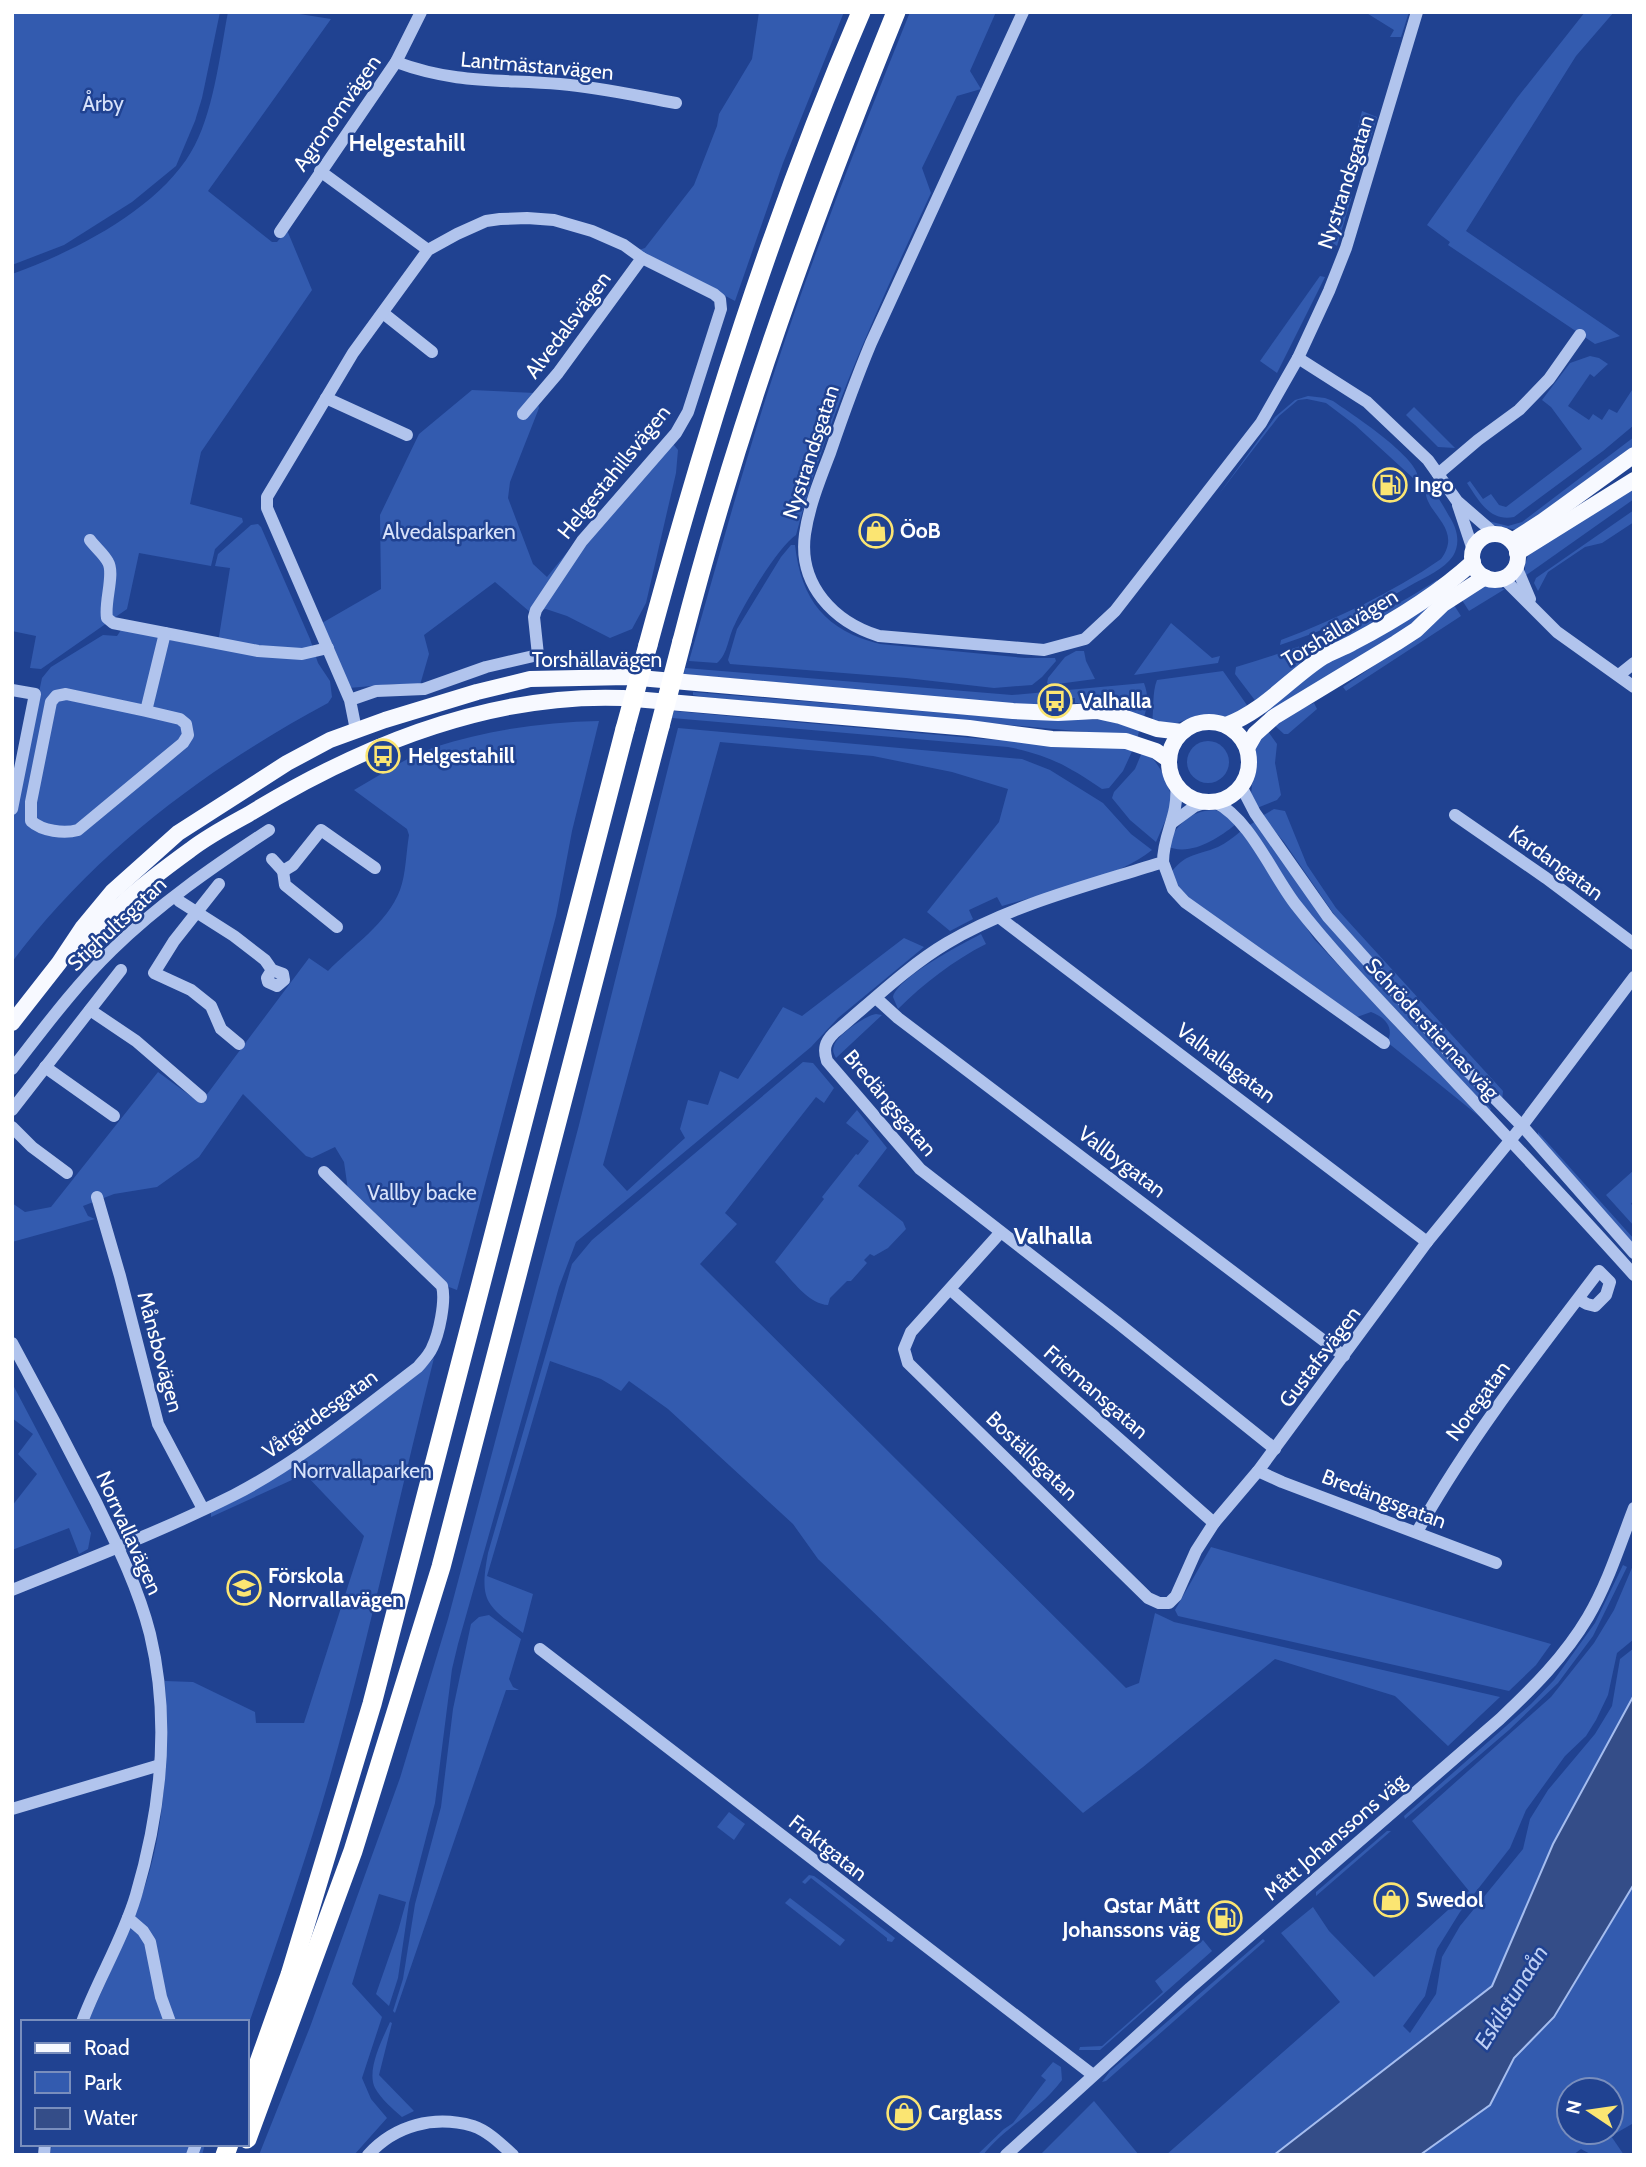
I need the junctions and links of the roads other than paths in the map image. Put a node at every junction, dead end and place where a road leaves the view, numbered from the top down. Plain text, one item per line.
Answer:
1 (421, 12) edge
2 (861, 12) edge
3 (896, 12) edge
4 (1023, 12) edge
5 (1417, 12) edge
6 (396, 62) junction
7 (676, 103) dead end
8 (320, 171) junction
9 (280, 232) dead end
10 (428, 250) junction
11 (642, 258) junction
12 (383, 313) junction
13 (1580, 335) dead end
14 (432, 352) dead end
15 (1298, 358) junction
16 (326, 398) junction
17 (523, 414) dead end
18 (407, 435) dead end
19 (1634, 455) edge
20 (1438, 474) junction
21 (1634, 480) edge
22 (1457, 501) junction
23 (1495, 534) junction
24 (90, 540) dead end
25 (1515, 553) junction
26 (1473, 556) junction
27 (1485, 577) junction
28 (1503, 578) junction
29 (1534, 609) junction
30 (165, 633) junction
31 (328, 648) junction
32 (1634, 663) edge
33 (1619, 676) junction
34 (1634, 687) edge
35 (12, 690) edge
36 (350, 700) junction
37 (146, 710) junction
38 (1226, 725) junction
39 (356, 730) junction
40 (1182, 732) junction
41 (1247, 748) junction
42 (367, 752) junction
43 (1168, 760) junction
44 (1176, 785) junction
45 (1241, 786) junction
46 (1211, 802) junction
47 (13, 807) edge
48 (1455, 815) dead end
49 (1174, 822) junction
50 (269, 830) dead end
51 (272, 859) dead end
52 (1163, 862) junction
53 (374, 868) dead end
54 (283, 871) junction
55 (219, 884) dead end
56 (179, 901) dead end
57 (196, 913) junction
58 (1000, 918) junction
59 (337, 927) dead end
60 (1634, 944) edge
61 (59, 963) junction
62 (121, 970) dead end
63 (272, 970) dead end
64 (1634, 977) edge
65 (876, 998) junction
66 (90, 1010) junction
67 (12, 1023) edge
68 (41, 1042) dead end
69 (1384, 1043) dead end
70 (239, 1044) dead end
71 (55, 1053) junction
72 (45, 1067) junction
73 (12, 1069) edge
74 (201, 1097) dead end
75 (12, 1110) edge
76 (114, 1116) dead end
77 (1522, 1126) junction
78 (12, 1127) edge
79 (1511, 1139) junction
80 (324, 1172) dead end
81 (67, 1173) dead end
82 (97, 1197) dead end
83 (1000, 1233) junction
84 (1427, 1242) junction
85 (1634, 1254) edge
86 (1634, 1275) edge
87 (951, 1290) junction
88 (1578, 1298) dead end
89 (12, 1343) edge
90 (1345, 1356) junction
91 (1275, 1449) junction
92 (1258, 1471) junction
93 (1634, 1508) edge
94 (203, 1509) junction
95 (1214, 1523) junction
96 (1416, 1532) junction
97 (118, 1547) junction
98 (1496, 1563) dead end
99 (12, 1590) edge
100 (1169, 1603) joint
101 (540, 1649) dead end
102 (160, 1765) junction
103 (12, 1809) edge
104 (128, 1919) junction
105 (83, 2020) edge
106 (169, 2020) edge
107 (1093, 2076) junction
108 (248, 2093) edge
109 (248, 2136) edge
110 (368, 2155) edge
111 (513, 2155) edge
112 (1006, 2155) edge

1 - 6 street, Agronomvägen
2 - 108 highway, bridge
3 - 109 highway, bridge
4 - 15 street, Nystrandsgatan
5 - 15 street, Nystrandsgatan
6 - 7 street, Lantmästarvägen
6 - 8 street, Agronomvägen
8 - 9 street, Agronomvägen
8 - 10 street
10 - 11 street, Helgestahillsvägen
10 - 12 street, Helgestahillsvägen
11 - 17 street, Alvedalsvägen
11 - 36 street, Helgestahillsvägen
12 - 14 street
12 - 16 street, Helgestahillsvägen
13 - 20 street
15 - 20 street
16 - 18 street
16 - 31 street, Helgestahillsvägen
19 - 25 main road
20 - 22 street
21 - 25 main road
22 - 23 street
22 - 26 street
23 - 25 main road
23 - 26 main road
24 - 30 street
25 - 28 main road
25 - 29 street
26 - 27 main road
26 - 38 main road, Torshällavägen
27 - 28 main road
27 - 41 main road, Torshällavägen
28 - 29 street
29 - 33 street
30 - 31 street
30 - 37 street
31 - 36 street, Helgestahillsvägen
32 - 33 street
33 - 34 street
35 - 47 street
36 - 39 street, Helgestahillsvägen
37 - 37 street
38 - 40 main road
38 - 41 main road
39 - 40 main road, Torshällavägen
39 - 42 main road
39 - 61 main road, Torshällavägen
40 - 43 main road
41 - 45 main road
42 - 43 main road, Torshällavägen
42 - 61 main road, Torshällavägen
43 - 44 main road
44 - 46 main road
44 - 49 street
45 - 46 main road
45 - 77 street, Schröderstiernas väg
46 - 49 street
46 - 79 street, Schröderstiernas väg
48 - 60 street, Kardangatan
49 - 52 street
50 - 73 street, Stighultsgatan
51 - 54 street
52 - 58 street, Bredängsgatan
52 - 69 street
53 - 54 street
54 - 59 street
55 - 57 street
56 - 57 street
57 - 63 street
57 - 70 street
58 - 65 street, Bredängsgatan
58 - 84 street, Valhallagatan
61 - 67 main road, Torshällavägen
62 - 66 street
64 - 77 street
65 - 83 street, Bredängsgatan
65 - 90 street, Vallbygatan
66 - 71 street
66 - 74 street
68 - 71 street
71 - 72 street
72 - 75 street
72 - 76 street
77 - 79 street, Gustafsvägen
77 - 85 street, Schröderstiernas väg
78 - 81 street
79 - 84 street, Gustafsvägen
79 - 86 street, Schröderstiernas väg
80 - 94 street, Vårgärdesgatan
82 - 94 street, Månsbovägen
83 - 87 street, Boställsgatan
83 - 91 street, Bredängsgatan
84 - 90 street, Gustafsvägen
87 - 95 street, Friemansgatan
87 - 100 street, Boställsgatan
88 - 96 street, Noregatan
89 - 97 street, Norrvallavägen
90 - 91 street, Gustafsvägen
91 - 92 street, Gustafsvägen
92 - 95 street, Gustafsvägen
92 - 96 street, Bredängsgatan
93 - 107 street, Mått Johanssons väg
94 - 97 street, Vårgärdesgatan
95 - 100 street, Gustafsvägen
96 - 98 street, Bredängsgatan
97 - 99 street, Vårgärdesgatan
97 - 102 street, Norrvallavägen
101 - 107 street, Fraktgatan
102 - 103 street
102 - 104 street, Norrvallavägen
104 - 105 street, Norrvallavägen
104 - 106 street
107 - 112 street, Mått Johanssons väg
110 - 111 street

